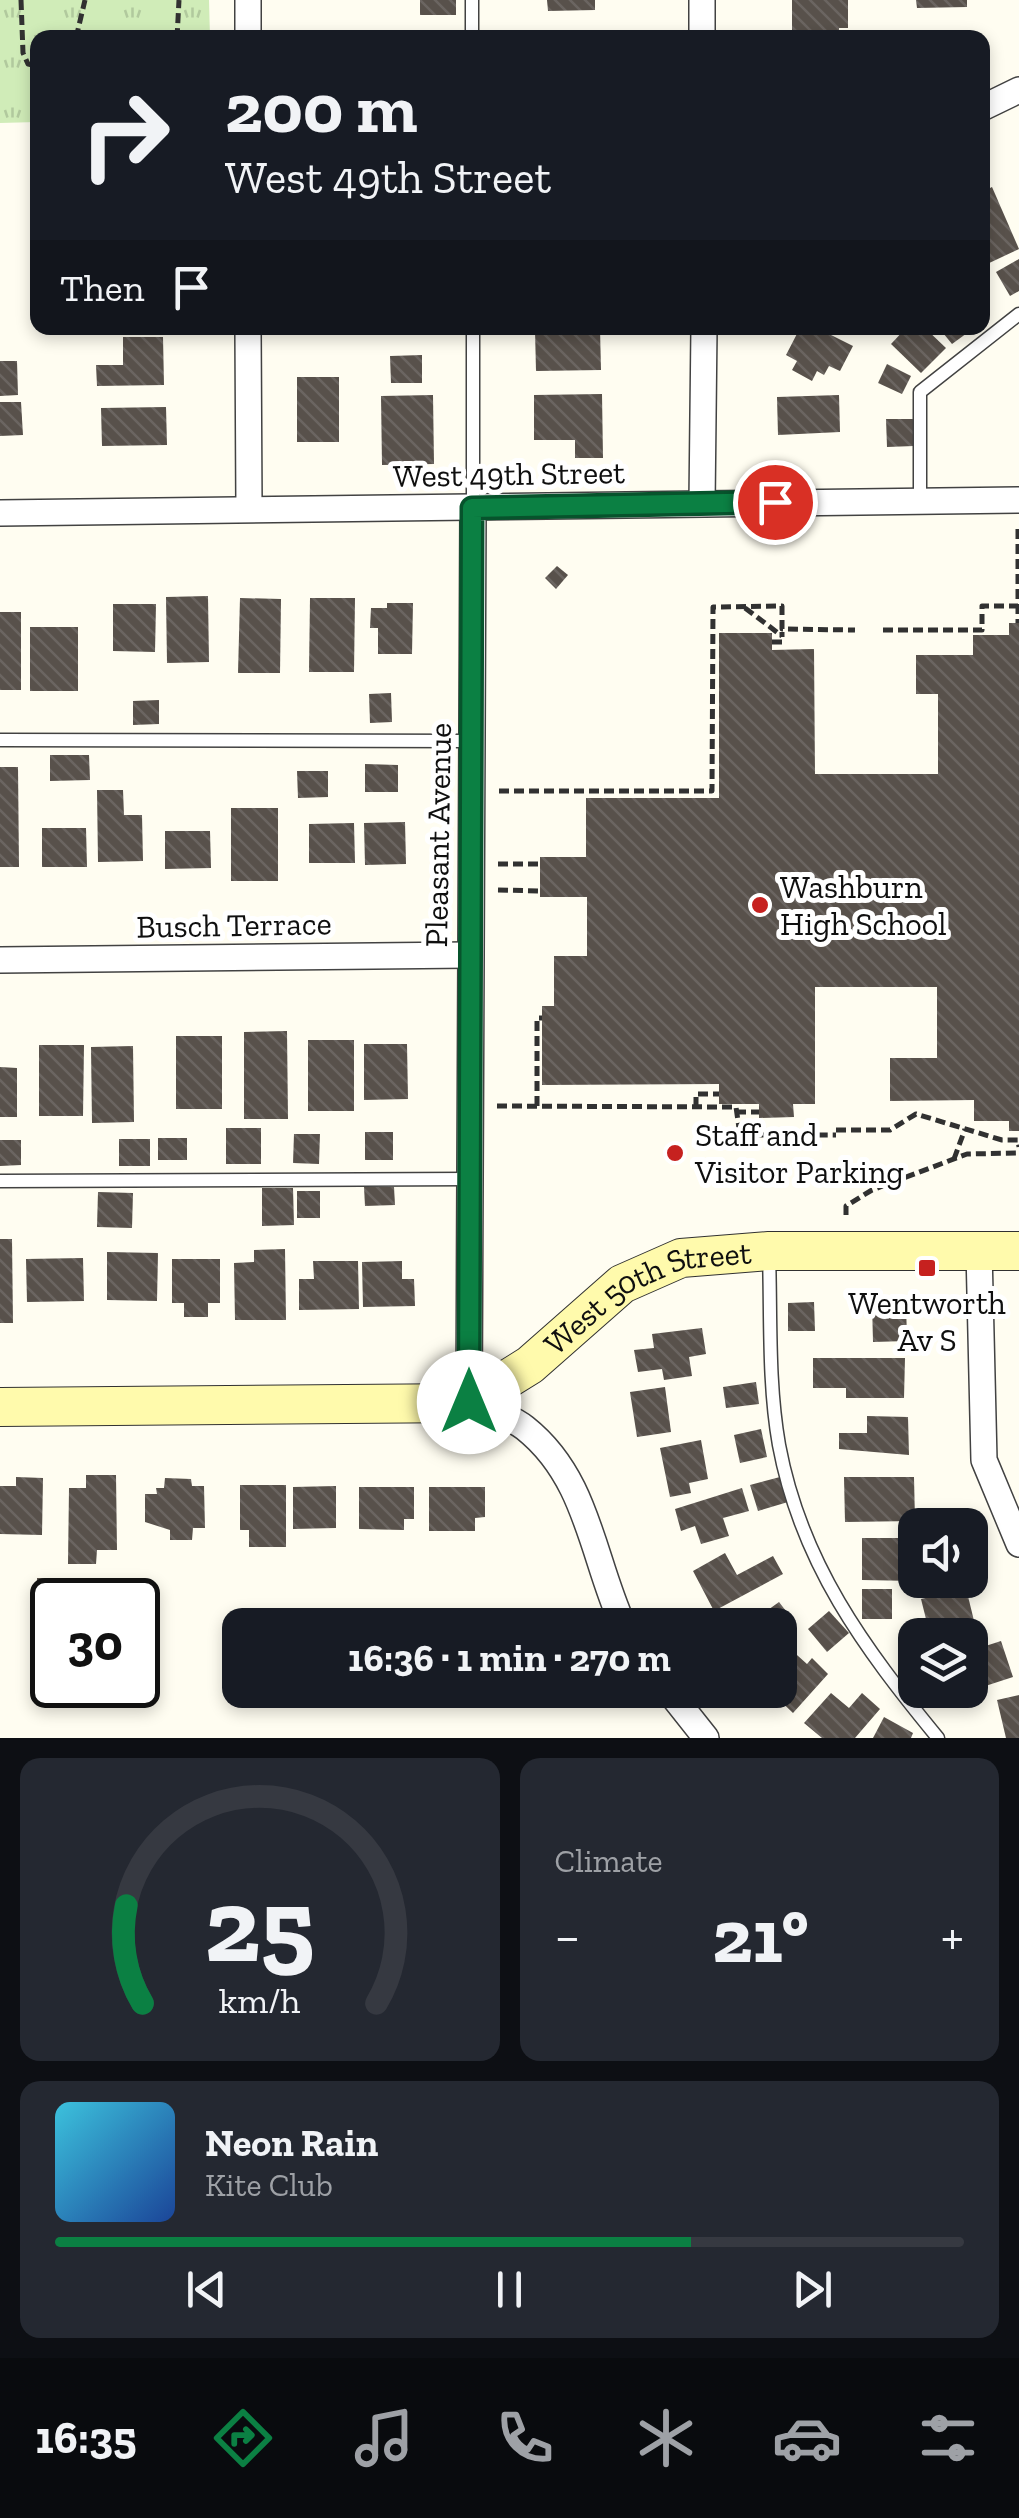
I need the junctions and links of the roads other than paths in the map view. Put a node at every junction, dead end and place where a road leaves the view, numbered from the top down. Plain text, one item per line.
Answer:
1 (248, 0) edge
2 (472, 0) edge
3 (702, 0) edge
4 (248, 30) edge
5 (472, 30) edge
6 (702, 30) edge
7 (1019, 90) edge
8 (990, 104) edge
9 (1019, 314) edge
10 (248, 335) edge
11 (473, 335) edge
12 (704, 335) edge
13 (1019, 500) edge
14 (920, 502) junction
15 (702, 503) junction
16 (472, 508) junction
17 (248, 509) junction
18 (0, 513) edge
19 (0, 740) edge
20 (472, 741) junction
21 (469, 955) junction
22 (0, 960) edge
23 (470, 1179) junction
24 (0, 1181) edge
25 (1019, 1250) edge
26 (770, 1251) junction
27 (979, 1251) junction
28 (469, 1402) junction
29 (0, 1407) edge
30 (1019, 1544) edge
31 (617, 1608) edge
32 (682, 1708) edge
33 (706, 1738) edge
34 (938, 1738) edge

1 - 4 street
2 - 5 lane
3 - 6 street
7 - 8 street
9 - 14 lane
10 - 17 street
11 - 16 lane
12 - 15 street
13 - 14 street, West 49th Street
14 - 15 street, West 49th Street
15 - 16 street, West 49th Street
16 - 17 street, West 49th Street
16 - 20 street, Pleasant Avenue
17 - 18 street, West 49th Street
19 - 20 lane
20 - 21 street, Pleasant Avenue
21 - 22 street, Busch Terrace
21 - 23 street, Pleasant Avenue
23 - 24 lane
23 - 28 street, Pleasant Avenue
25 - 27 street, West 50th Street
26 - 27 street, West 50th Street
26 - 28 street, West 50th Street
26 - 34 lane
27 - 30 street
28 - 29 street
28 - 31 street
32 - 33 street

